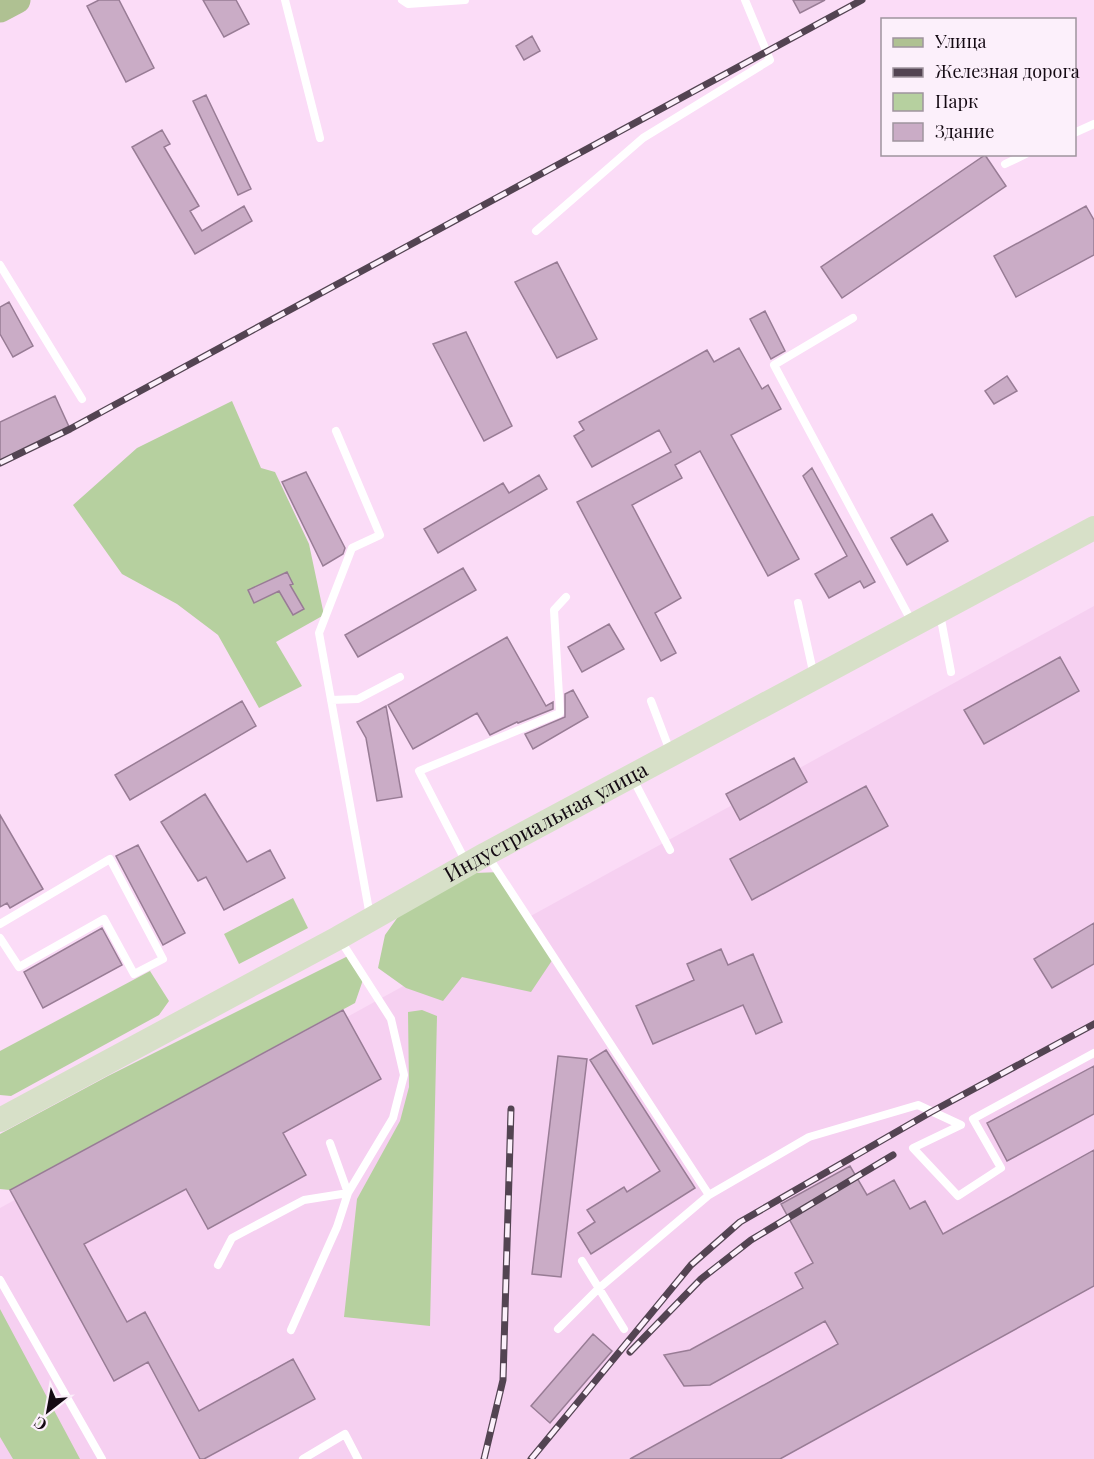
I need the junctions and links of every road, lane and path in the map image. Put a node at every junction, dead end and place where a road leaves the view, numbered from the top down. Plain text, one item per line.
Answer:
1 (17, 0) edge
2 (285, 0) edge
3 (402, 0) edge
4 (465, 0) edge
5 (745, 0) edge
6 (0, 9) edge
7 (1094, 124) edge
8 (1076, 132) edge
9 (320, 138) dead end
10 (1022, 156) edge
11 (1005, 164) dead end
12 (536, 231) dead end
13 (0, 265) edge
14 (853, 318) dead end
15 (82, 399) dead end
16 (336, 431) dead end
17 (1094, 528) edge
18 (566, 597) dead end
19 (798, 603) dead end
20 (939, 611) junction
21 (914, 625) junction
22 (951, 672) dead end
23 (400, 677) dead end
24 (815, 678) junction
25 (331, 700) junction
26 (651, 701) dead end
27 (671, 755) junction
28 (631, 776) junction
29 (670, 850) dead end
30 (477, 859) junction
31 (370, 920) junction
32 (0, 924) edge
33 (0, 938) edge
34 (338, 938) junction
35 (1094, 1053) edge
36 (0, 1120) edge
37 (330, 1143) dead end
38 (348, 1193) junction
39 (709, 1195) junction
40 (582, 1261) dead end
41 (218, 1265) dead end
42 (0, 1280) edge
43 (598, 1289) junction
44 (558, 1329) dead end
45 (624, 1329) dead end
46 (291, 1330) dead end
47 (102, 1459) edge
48 (303, 1459) edge
49 (358, 1459) edge

1 - 6 main road
2 - 9 lane
3 - 4 lane
5 - 12 lane
7 - 8 lane
10 - 11 lane
13 - 15 lane
14 - 21 lane
16 - 25 lane
17 - 20 main road, Индустриальная улица
18 - 30 lane
19 - 24 lane
20 - 21 main road, Индустриальная улица
20 - 22 lane
21 - 24 main road, Индустриальная улица
23 - 25 lane
24 - 27 main road, Индустриальная улица
25 - 31 lane
26 - 27 lane
27 - 28 main road, Индустриальная улица
28 - 29 lane
28 - 30 main road, Индустриальная улица
30 - 31 main road, Индустриальная улица
30 - 39 lane
31 - 34 main road, Индустриальная улица
32 - 33 lane
34 - 36 main road, Индустриальная улица
34 - 38 lane
35 - 39 lane
37 - 38 lane
38 - 41 lane
38 - 46 lane
39 - 43 lane
40 - 43 lane
42 - 47 lane
43 - 44 lane
43 - 45 lane
48 - 49 lane

